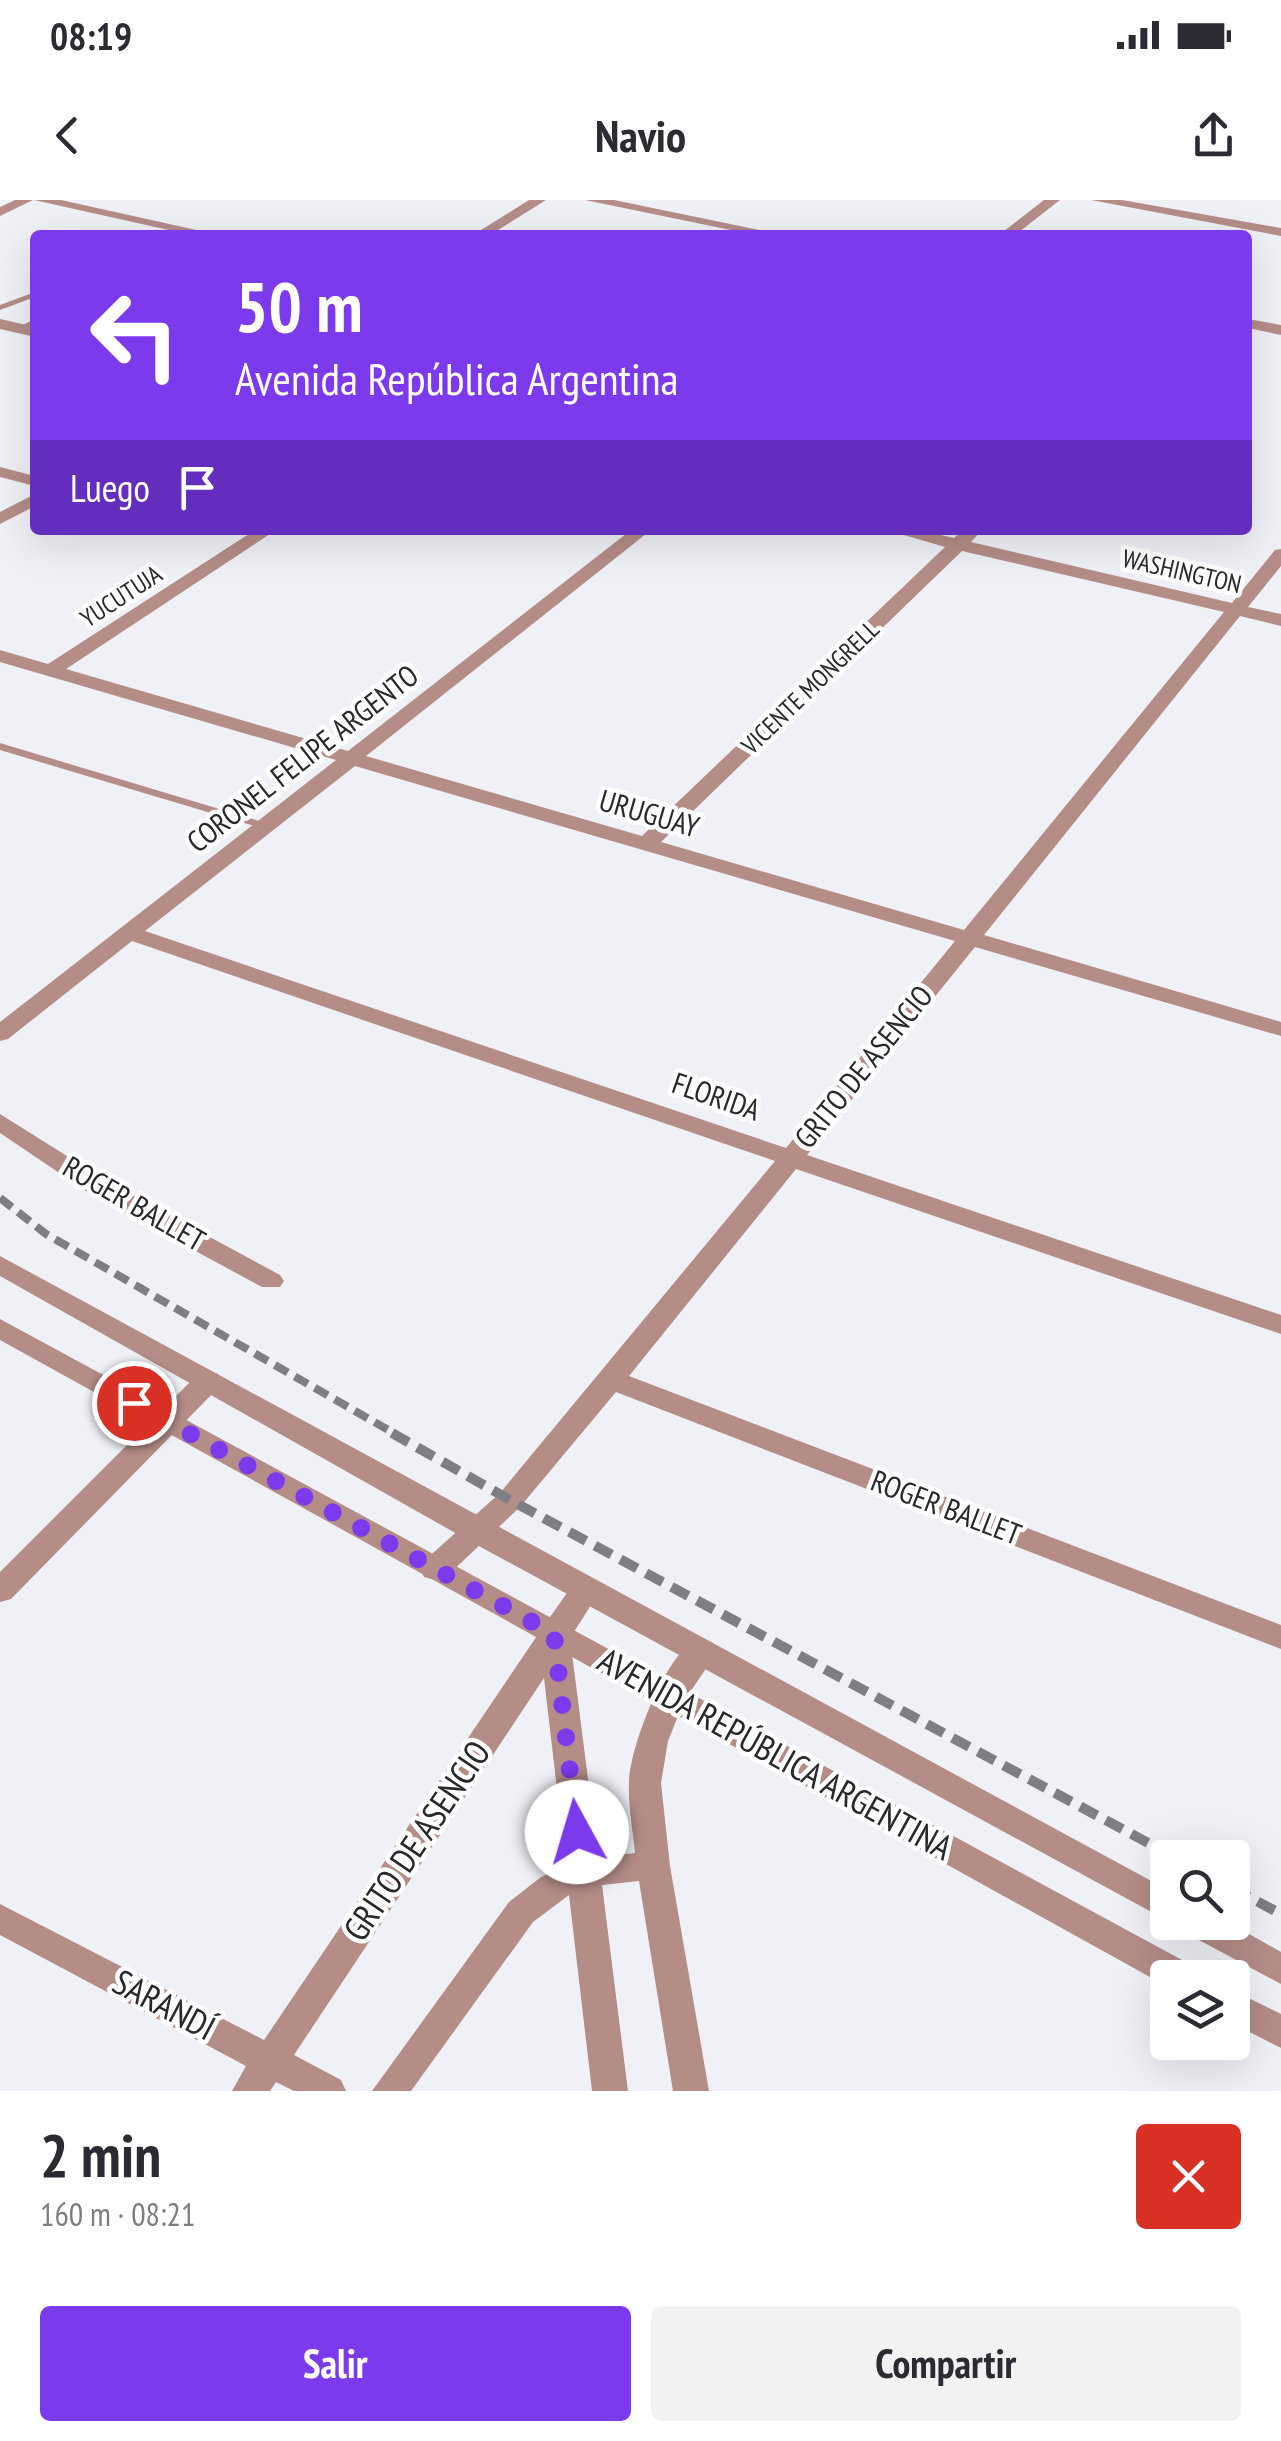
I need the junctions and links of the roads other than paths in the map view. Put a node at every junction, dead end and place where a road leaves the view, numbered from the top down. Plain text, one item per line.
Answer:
1 (26, 200) edge
2 (42, 200) edge
3 (538, 200) edge
4 (592, 200) edge
5 (1053, 200) edge
6 (1098, 200) edge
7 (0, 212) edge
8 (188, 230) edge
9 (488, 230) edge
10 (751, 230) edge
11 (1013, 230) edge
12 (1281, 232) edge
13 (30, 296) edge
14 (0, 308) edge
15 (0, 324) edge
16 (1252, 325) edge
17 (30, 327) edge
18 (1281, 330) edge
19 (0, 472) edge
20 (30, 480) edge
21 (30, 502) edge
22 (0, 519) edge
23 (259, 535) edge
24 (636, 535) edge
25 (966, 537) edge
26 (1281, 554) edge
27 (1236, 610) junction
28 (1281, 620) edge
29 (0, 656) edge
30 (51, 670) junction
31 (0, 746) edge
32 (353, 759) junction
33 (265, 826) junction
34 (646, 844) junction
35 (130, 932) junction
36 (970, 938) junction
37 (1281, 1029) edge
38 (0, 1034) edge
39 (0, 1122) edge
40 (790, 1157) junction
41 (0, 1265) edge
42 (271, 1280) dead end
43 (1281, 1326) edge
44 (0, 1328) edge
45 (611, 1380) junction
46 (208, 1381) junction
47 (168, 1422) junction
48 (476, 1531) junction
49 (435, 1569) junction
50 (0, 1591) edge
51 (585, 1591) junction
52 (554, 1634) junction
53 (1281, 1637) edge
54 (702, 1651) junction
55 (670, 1696) junction
56 (652, 1866) junction
57 (582, 1872) junction
58 (1150, 1897) edge
59 (0, 1918) edge
60 (1229, 1940) edge
61 (1150, 1960) edge
62 (1281, 1969) edge
63 (1250, 2015) edge
64 (1281, 2032) edge
65 (271, 2061) junction
66 (250, 2091) edge
67 (328, 2091) edge
68 (390, 2091) edge
69 (610, 2091) edge
70 (691, 2091) edge

1 - 7 street
2 - 8 street
3 - 9 street
4 - 10 street
5 - 11 street
6 - 12 street
13 - 14 lane
15 - 17 street
16 - 18 street
19 - 20 street
21 - 22 street
23 - 30 street, YUCUTUJA
24 - 32 street, CORONEL FELIPE ARGENTO
25 - 27 street, WASHINGTON
25 - 34 street, VICENTE MONGRELL
26 - 27 street, GRITO DE ASENCIO
27 - 28 street, WASHINGTON
27 - 36 street, GRITO DE ASENCIO
29 - 30 street, URUGUAY
30 - 32 street, URUGUAY
31 - 33 lane
32 - 33 street, CORONEL FELIPE ARGENTO
32 - 34 street, URUGUAY
33 - 35 street, CORONEL FELIPE ARGENTO
34 - 36 street, URUGUAY
35 - 38 street, CORONEL FELIPE ARGENTO
35 - 40 street, FLORIDA
36 - 37 street, URUGUAY
36 - 40 street, GRITO DE ASENCIO
39 - 42 street, ROGER BALLET
40 - 43 street, FLORIDA
40 - 45 street, GRITO DE ASENCIO
41 - 46 street, AVENIDA REPÚBLICA ARGENTINA
44 - 47 street, AVENIDA REPÚBLICA ARGENTINA
45 - 48 street, GRITO DE ASENCIO
45 - 53 street, ROGER BALLET
46 - 47 street
46 - 48 street, AVENIDA REPÚBLICA ARGENTINA
47 - 49 street, AVENIDA REPÚBLICA ARGENTINA
47 - 50 street
48 - 49 street, GRITO DE ASENCIO
48 - 51 street, AVENIDA REPÚBLICA ARGENTINA
49 - 52 street, AVENIDA REPÚBLICA ARGENTINA
51 - 52 street, GRITO DE ASENCIO
51 - 54 street, AVENIDA REPÚBLICA ARGENTINA
52 - 55 street, AVENIDA REPÚBLICA ARGENTINA
52 - 57 street
52 - 65 street, GRITO DE ASENCIO
54 - 55 street
54 - 58 street, AVENIDA REPÚBLICA ARGENTINA
55 - 56 street
55 - 61 street, AVENIDA REPÚBLICA ARGENTINA
56 - 57 street
56 - 70 street
57 - 68 street
57 - 69 street
59 - 65 street, SARANDÍ
60 - 62 street
63 - 64 street
65 - 66 street, GRITO DE ASENCIO
65 - 67 street, SARANDÍ

